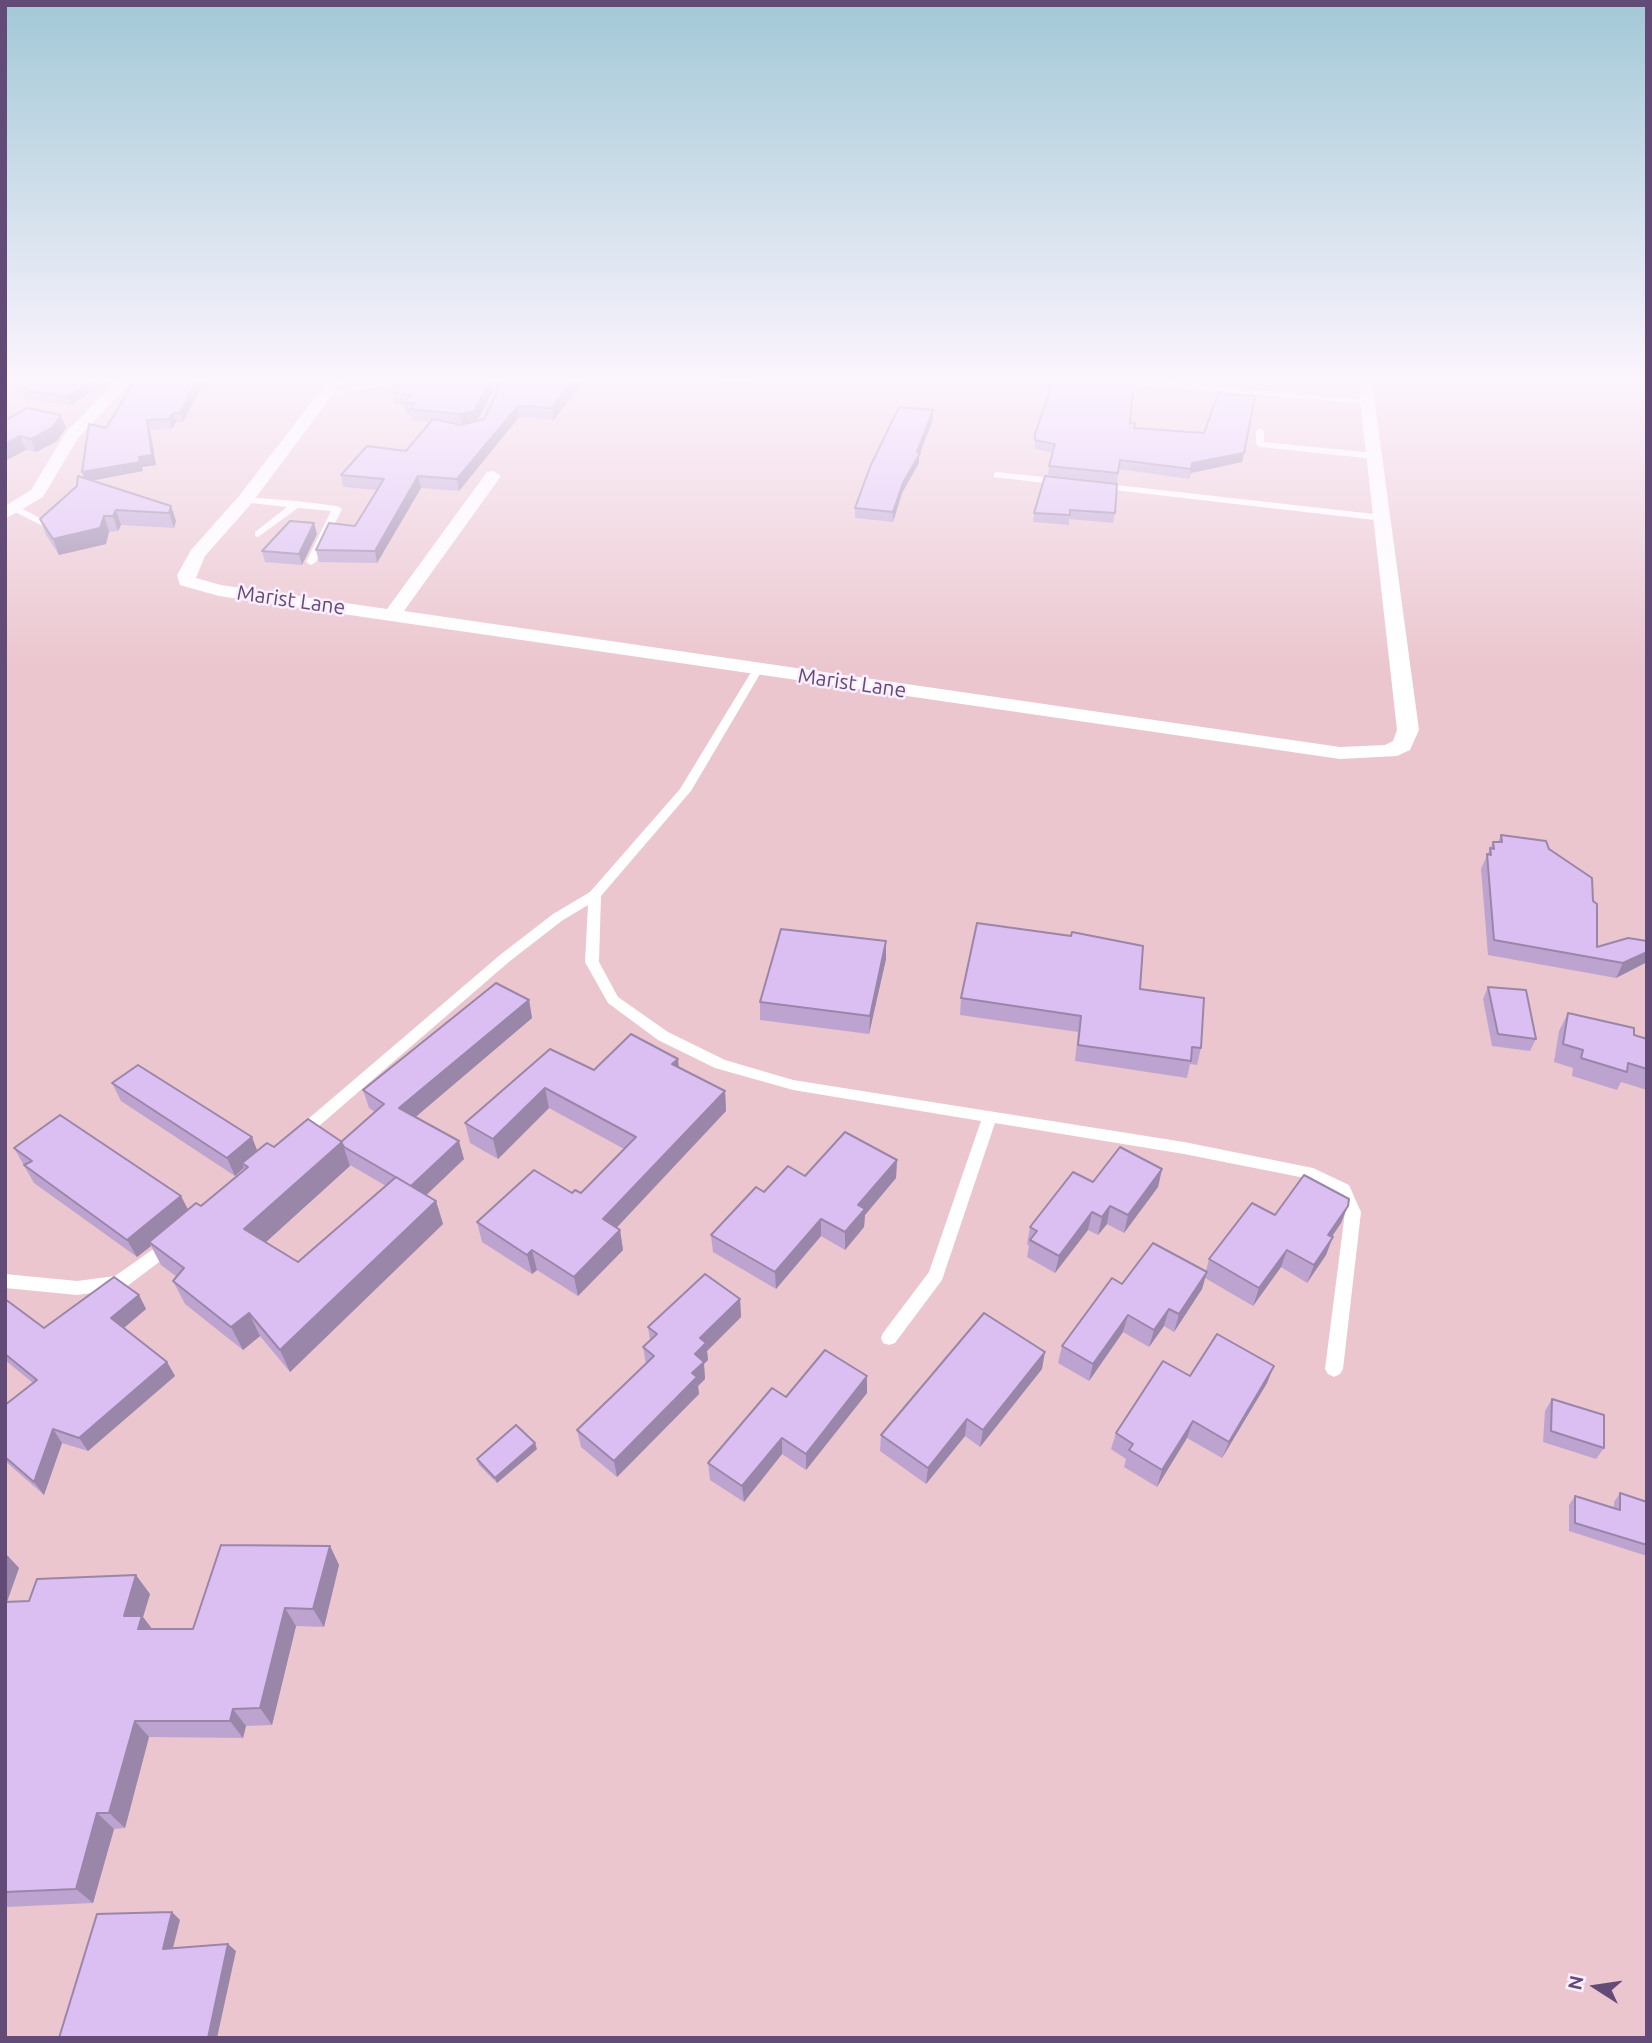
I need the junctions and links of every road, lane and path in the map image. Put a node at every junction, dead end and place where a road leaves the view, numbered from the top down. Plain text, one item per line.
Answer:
1 (46, 477) edge
2 (263, 477) edge
3 (492, 477) edge
4 (1017, 477) edge
5 (1377, 477) edge
6 (1066, 483) edge
7 (1094, 486) edge
8 (245, 500) junction
9 (297, 504) junction
10 (10, 511) edge
11 (1382, 518) junction
12 (46, 524) edge
13 (258, 534) dead end
14 (311, 562) dead end
15 (392, 615) junction
16 (758, 669) junction
17 (595, 895) junction
18 (990, 1117) junction
19 (285, 1147) edge
20 (181, 1236) edge
21 (5, 1281) edge
22 (889, 1338) dead end
23 (1334, 1369) dead end

1 - 10 street
2 - 8 street, Marist Lane
3 - 15 street
4 - 6 lane
5 - 11 street, Marist Lane
7 - 11 lane
8 - 9 lane
8 - 15 street, Marist Lane
9 - 13 lane
9 - 14 lane
10 - 12 lane
11 - 16 street, Marist Lane
15 - 16 street, Marist Lane
16 - 17 lane
17 - 18 lane
17 - 19 lane
18 - 22 lane
18 - 23 lane
20 - 21 lane

